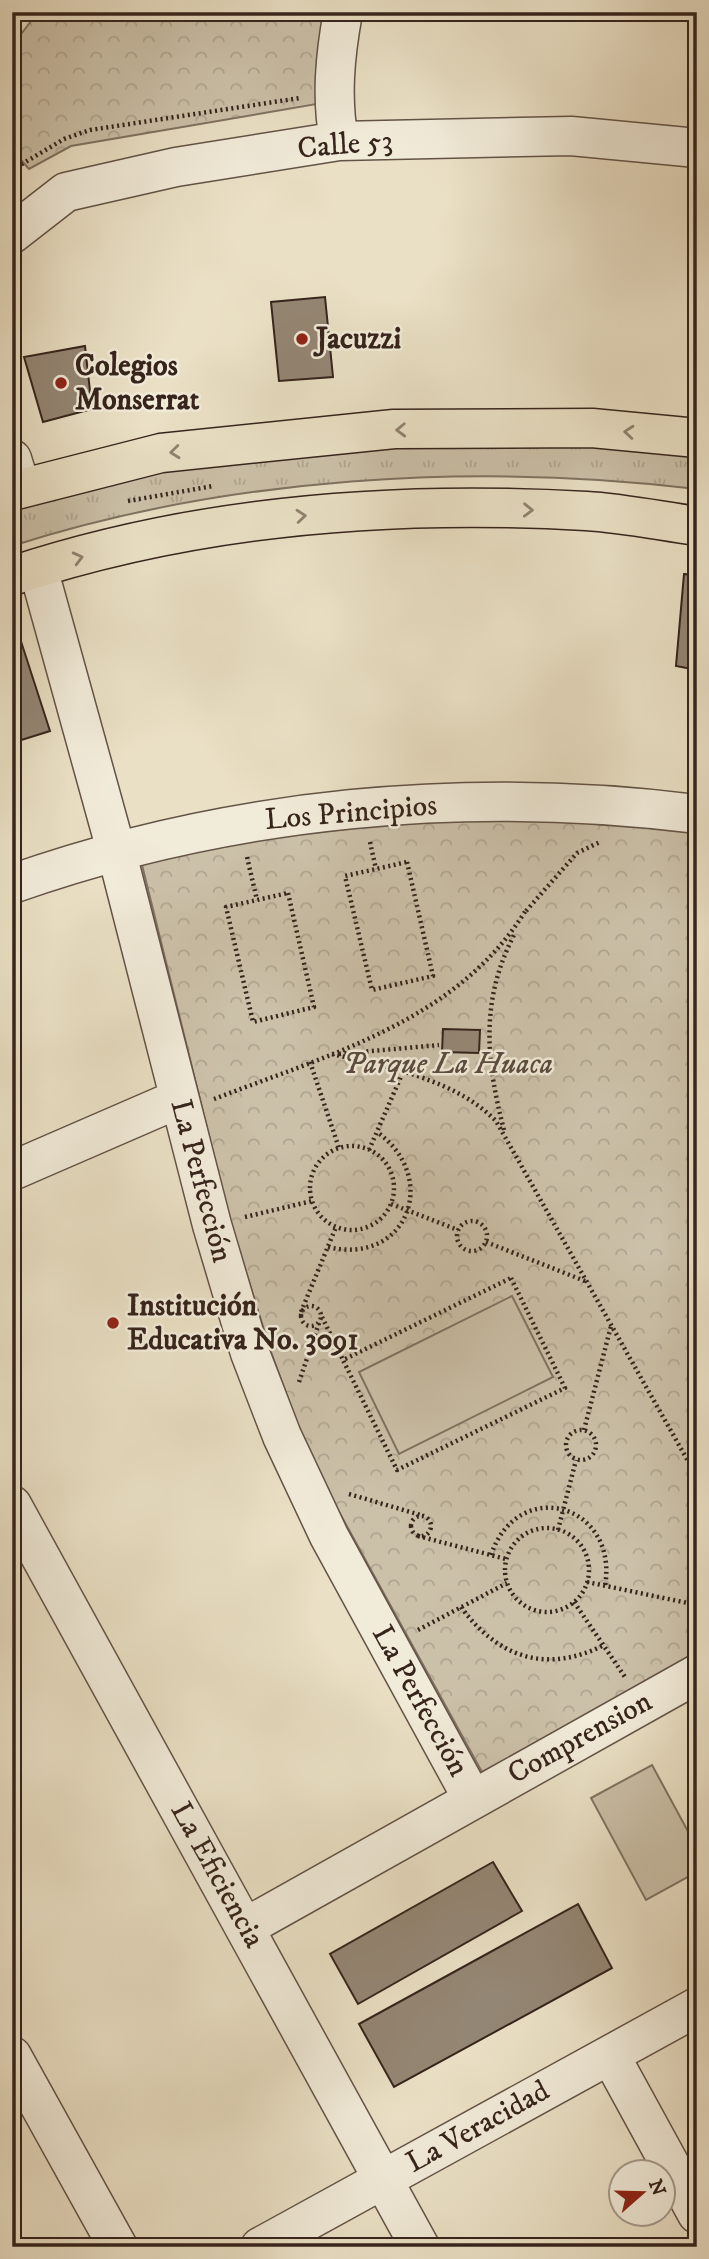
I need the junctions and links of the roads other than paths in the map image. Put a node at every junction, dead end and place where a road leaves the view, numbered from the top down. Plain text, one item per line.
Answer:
1 (343, 12) edge
2 (339, 141) junction
3 (697, 148) edge
4 (12, 234) edge
5 (697, 438) edge
6 (15, 479) edge
7 (697, 526) edge
8 (25, 572) edge
9 (697, 814) edge
10 (116, 850) junction
11 (12, 884) edge
12 (193, 1100) junction
13 (12, 1171) edge
14 (12, 1505) edge
15 (697, 1674) edge
16 (472, 1798) junction
17 (246, 1927) junction
18 (697, 2007) edge
19 (610, 2055) junction
20 (12, 2056) edge
21 (383, 2179) junction
22 (697, 2214) edge
23 (118, 2247) edge
24 (260, 2247) edge
25 (420, 2247) edge

1 - 2 street
2 - 3 street, Calle 53
2 - 4 street, Calle 53
5 -> 6 main road
8 -> 7 main road
8 - 10 street, La Perfección
9 - 10 street, Los Principios
10 - 11 street, Los Principios
10 - 12 street, La Perfección
12 - 13 street
12 - 16 street, La Perfección
14 - 17 street, La Eficiencia
15 - 16 street, Comprension
16 - 17 street, Comprension
17 - 21 street, La Eficiencia
18 - 19 street, La Veracidad
19 - 21 street, La Veracidad
19 - 22 street
20 - 23 street
21 - 24 street, La Veracidad
21 - 25 street, La Eficiencia

